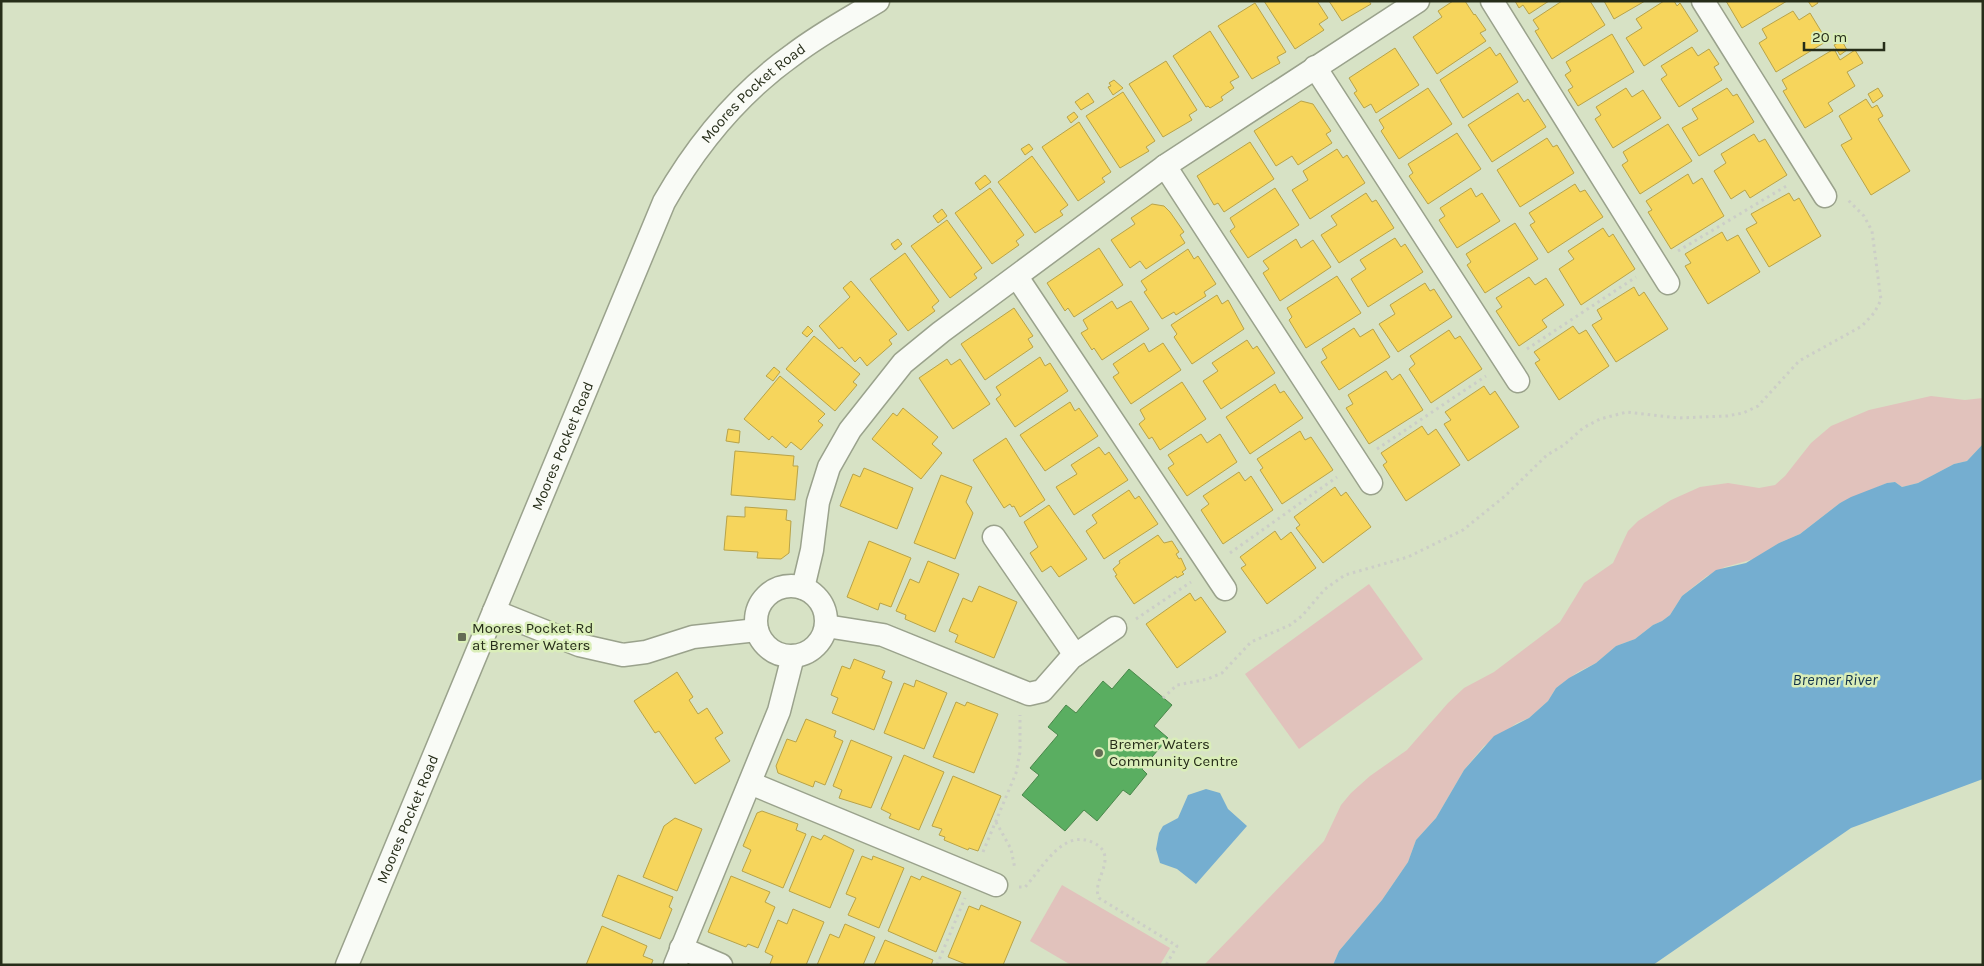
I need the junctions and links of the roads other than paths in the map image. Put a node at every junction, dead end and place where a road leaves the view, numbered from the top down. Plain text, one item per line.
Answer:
1 (878, 1) edge
2 (1418, 1) edge
3 (1492, 1) edge
4 (1703, 1) edge
5 (1315, 68) junction
6 (1165, 166) junction
7 (1818, 185) road end
8 (1017, 276) junction
9 (1668, 283) dead end
10 (1518, 381) dead end
11 (1371, 483) dead end
12 (994, 537) dead end
13 (803, 588) junction
14 (1225, 588) dead end
15 (494, 611) junction
16 (826, 626) junction
17 (1115, 628) road end
18 (758, 630) junction
19 (1075, 655) junction
20 (793, 656) junction
21 (750, 783) junction
22 (1006, 884) road end
23 (678, 957) edge
24 (346, 965) edge
25 (721, 965) edge

1 - 15 street, Moores Pocket Road
2 - 5 street
3 - 9 street
4 - 7 street
5 - 6 street
5 - 10 street
6 - 8 street
6 - 11 street
8 - 13 street
8 - 14 street
12 - 19 street
13 - 16 street
13 - 18 street
15 - 18 street
15 - 24 street, Moores Pocket Road
16 - 19 street
16 - 20 street
17 - 19 street
18 - 20 street
20 - 21 street
21 - 22 street
21 - 23 street
23 - 25 street

